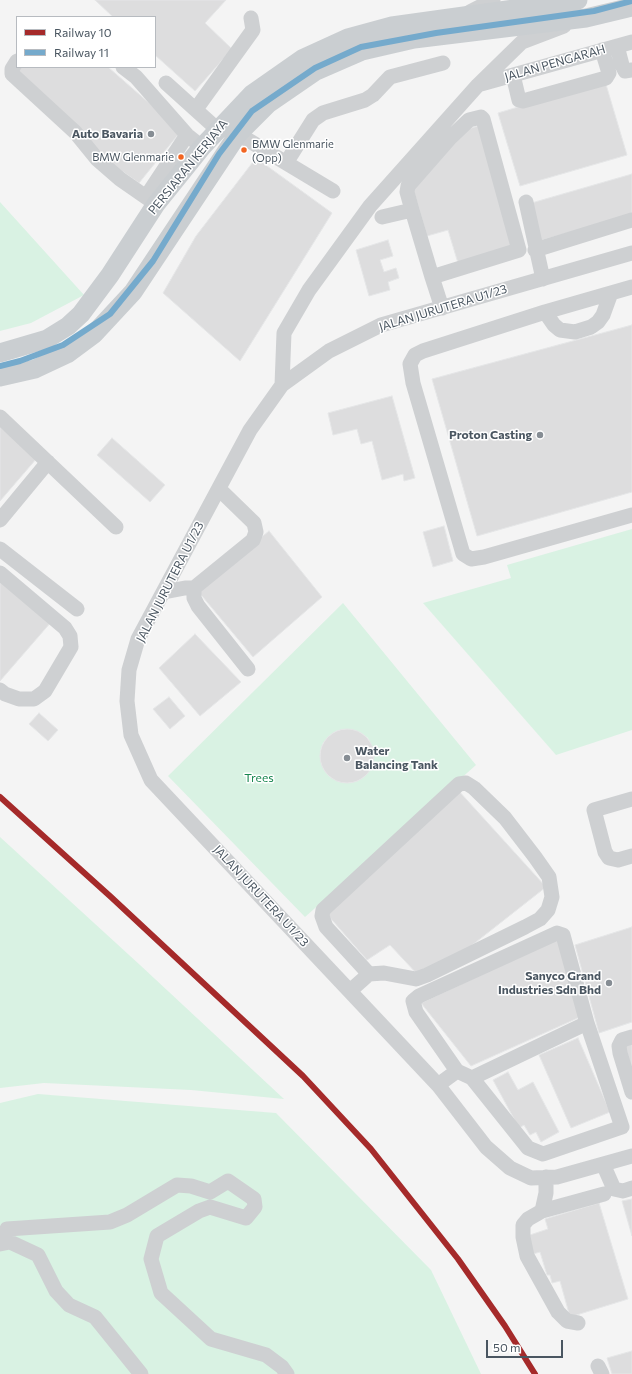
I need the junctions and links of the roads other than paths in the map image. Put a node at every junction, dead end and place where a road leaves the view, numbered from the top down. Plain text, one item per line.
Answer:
1 (493, 0) edge
2 (578, 0) edge
3 (632, 7) edge
4 (467, 14) junction
5 (251, 18) dead end
6 (586, 18) junction
7 (632, 42) edge
8 (617, 46) junction
9 (602, 50) junction
10 (16, 63) edge
11 (443, 63) dead end
12 (124, 68) edge
13 (632, 70) edge
14 (513, 75) junction
15 (166, 83) dead end
16 (478, 85) junction
17 (196, 109) junction
18 (217, 130) junction
19 (238, 134) junction
20 (187, 135) junction
21 (202, 146) junction
22 (286, 163) junction
23 (333, 191) dead end
24 (151, 201) junction
25 (526, 202) dead end
26 (412, 210) junction
27 (382, 217) dead end
28 (632, 220) edge
29 (535, 250) junction
30 (632, 253) edge
31 (432, 277) junction
32 (543, 279) junction
33 (632, 287) edge
34 (611, 293) junction
35 (442, 308) junction
36 (545, 312) junction
37 (0, 352) edge
38 (0, 377) edge
39 (282, 385) junction
40 (0, 417) edge
41 (48, 462) junction
42 (219, 489) junction
43 (632, 515) edge
44 (0, 520) edge
45 (116, 527) dead end
46 (0, 549) edge
47 (0, 573) edge
48 (194, 588) junction
49 (164, 592) junction
50 (77, 609) dead end
51 (248, 669) dead end
52 (0, 690) edge
53 (632, 799) edge
54 (632, 856) edge
55 (369, 974) junction
56 (350, 991) junction
57 (587, 1023) junction
58 (632, 1037) edge
59 (457, 1071) junction
60 (472, 1078) junction
61 (438, 1084) junction
62 (632, 1092) edge
63 (632, 1156) edge
64 (603, 1164) junction
65 (546, 1178) junction
66 (632, 1188) edge
67 (604, 1194) dead end
68 (542, 1211) junction
69 (1, 1244) edge
70 (578, 1323) dead end
71 (141, 1374) edge
72 (287, 1374) edge

1 - 4 street
2 - 4 main road, PERSIARAN KERJAYA
3 - 6 main road, PERSIARAN KERJAYA
4 - 18 main road, PERSIARAN KERJAYA
5 - 17 street
6 - 16 street
6 - 19 main road, PERSIARAN KERJAYA
7 - 8 street, JALAN PENGARAH
8 - 9 street, JALAN PENGARAH
8 - 13 street
9 - 14 street, JALAN PENGARAH
9 - 14 street
10 - 24 street
11 - 22 street
12 - 20 street
14 - 16 street, JALAN PENGARAH
15 - 17 street
16 - 39 street
17 - 18 street
18 - 21 main road, PERSIARAN KERJAYA
19 - 22 street
19 - 38 main road, PERSIARAN KERJAYA
20 - 21 street
20 - 24 street
21 - 24 main road, PERSIARAN KERJAYA
22 - 23 street
24 - 37 main road, PERSIARAN KERJAYA
25 - 29 street
26 - 27 street
26 - 31 street
26 - 31 street
28 - 29 street
29 - 32 street
30 - 32 street, JALAN JURUTERA U1/23
31 - 35 street
32 - 35 street, JALAN JURUTERA U1/23
33 - 34 street
34 - 36 street
34 - 36 street
35 - 39 street, JALAN JURUTERA U1/23
36 - 43 street
39 - 42 street, JALAN JURUTERA U1/23
40 - 41 street
41 - 44 street
41 - 45 street
42 - 48 street
42 - 49 street, JALAN JURUTERA U1/23
46 - 50 street
47 - 52 street
48 - 49 street
48 - 51 street
49 - 56 street, JALAN JURUTERA U1/23
53 - 54 street
55 - 55 street
55 - 56 street
56 - 61 street, JALAN JURUTERA U1/23
57 - 59 street
57 - 60 street
57 - 60 street
58 - 62 street
59 - 60 street
59 - 61 street
61 - 65 street, JALAN JURUTERA U1/23
63 - 64 street, JALAN JURUTERA U1/23
64 - 65 street, JALAN JURUTERA U1/23
64 - 66 street
65 - 68 street
67 - 68 street
68 - 70 street
69 - 71 street
69 - 72 street

